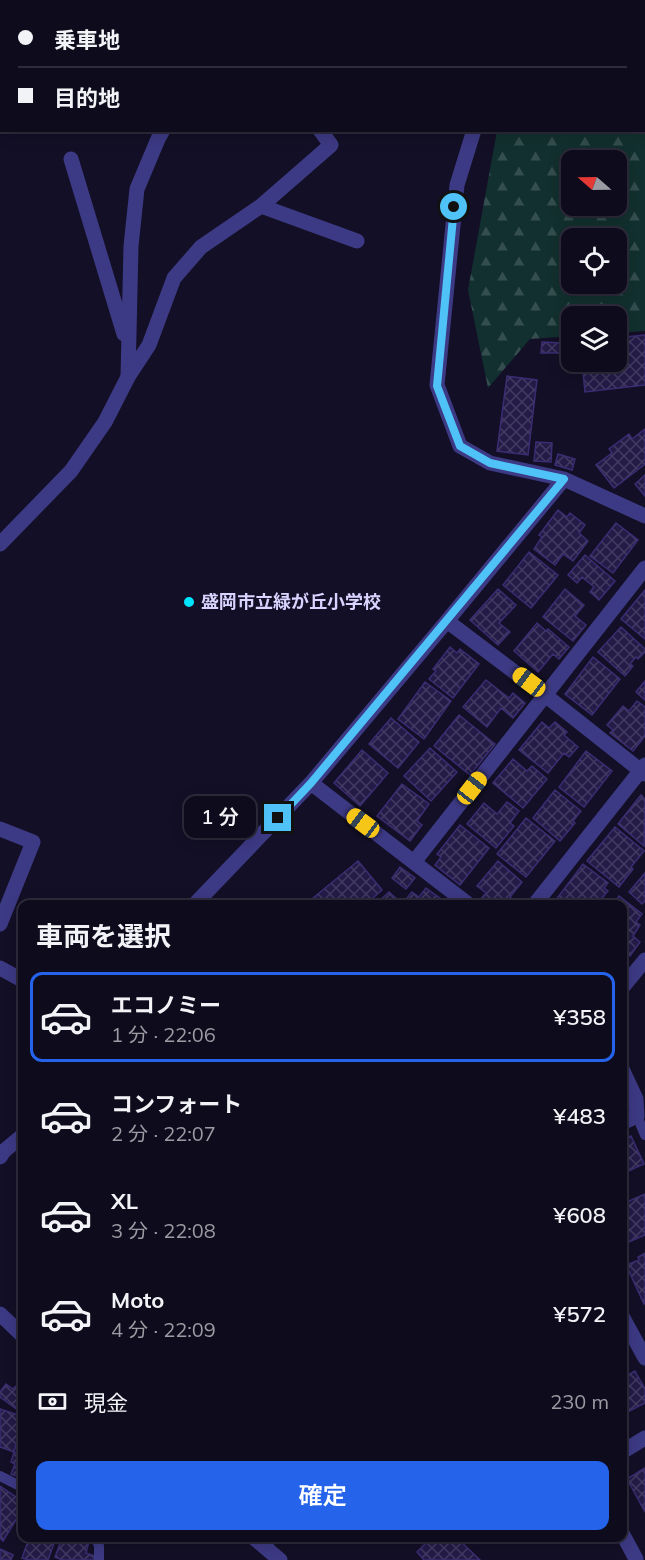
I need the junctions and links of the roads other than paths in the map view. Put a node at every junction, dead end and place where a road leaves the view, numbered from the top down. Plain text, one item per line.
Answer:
1 (162, 132) edge
2 (322, 132) edge
3 (473, 132) edge
4 (71, 159) dead end
5 (261, 206) junction
6 (357, 241) dead end
7 (129, 351) junction
8 (128, 377) junction
9 (564, 479) junction
10 (645, 516) edge
11 (0, 544) edge
12 (645, 568) edge
13 (447, 621) junction
14 (545, 695) junction
15 (644, 770) edge
16 (311, 783) junction
17 (0, 830) edge
18 (414, 862) junction
19 (199, 900) edge
20 (463, 900) edge
21 (538, 900) edge
22 (0, 924) edge
23 (645, 960) edge
24 (0, 968) edge
25 (18, 978) edge
26 (627, 982) edge
27 (627, 1076) edge
28 (641, 1097) edge
29 (637, 1116) junction
30 (627, 1121) edge
31 (645, 1135) edge
32 (18, 1139) edge
33 (0, 1157) edge
34 (0, 1314) edge
35 (627, 1325) edge
36 (18, 1331) edge
37 (645, 1358) edge
38 (645, 1438) edge
39 (627, 1449) edge
40 (0, 1476) edge
41 (18, 1485) edge
42 (627, 1540) edge
43 (98, 1542) edge
44 (266, 1542) edge
45 (638, 1557) edge
46 (99, 1560) edge
47 (280, 1560) edge

1 - 7 street
2 - 5 street
3 - 9 street
4 - 7 street
5 - 6 street
5 - 8 street
7 - 8 street
8 - 11 street
9 - 10 street
9 - 13 street
12 - 14 street
13 - 14 street
13 - 16 street
14 - 15 street
14 - 18 street
15 - 21 street
16 - 18 street
16 - 19 street
17 - 22 street
18 - 20 street
23 - 26 street
24 - 25 street
27 - 28 street
28 - 29 street
29 - 30 street
29 - 31 lane
32 - 33 street
34 - 36 street
35 - 37 street
38 - 39 street
40 - 41 lane
42 - 45 street
43 - 46 lane
44 - 47 street

